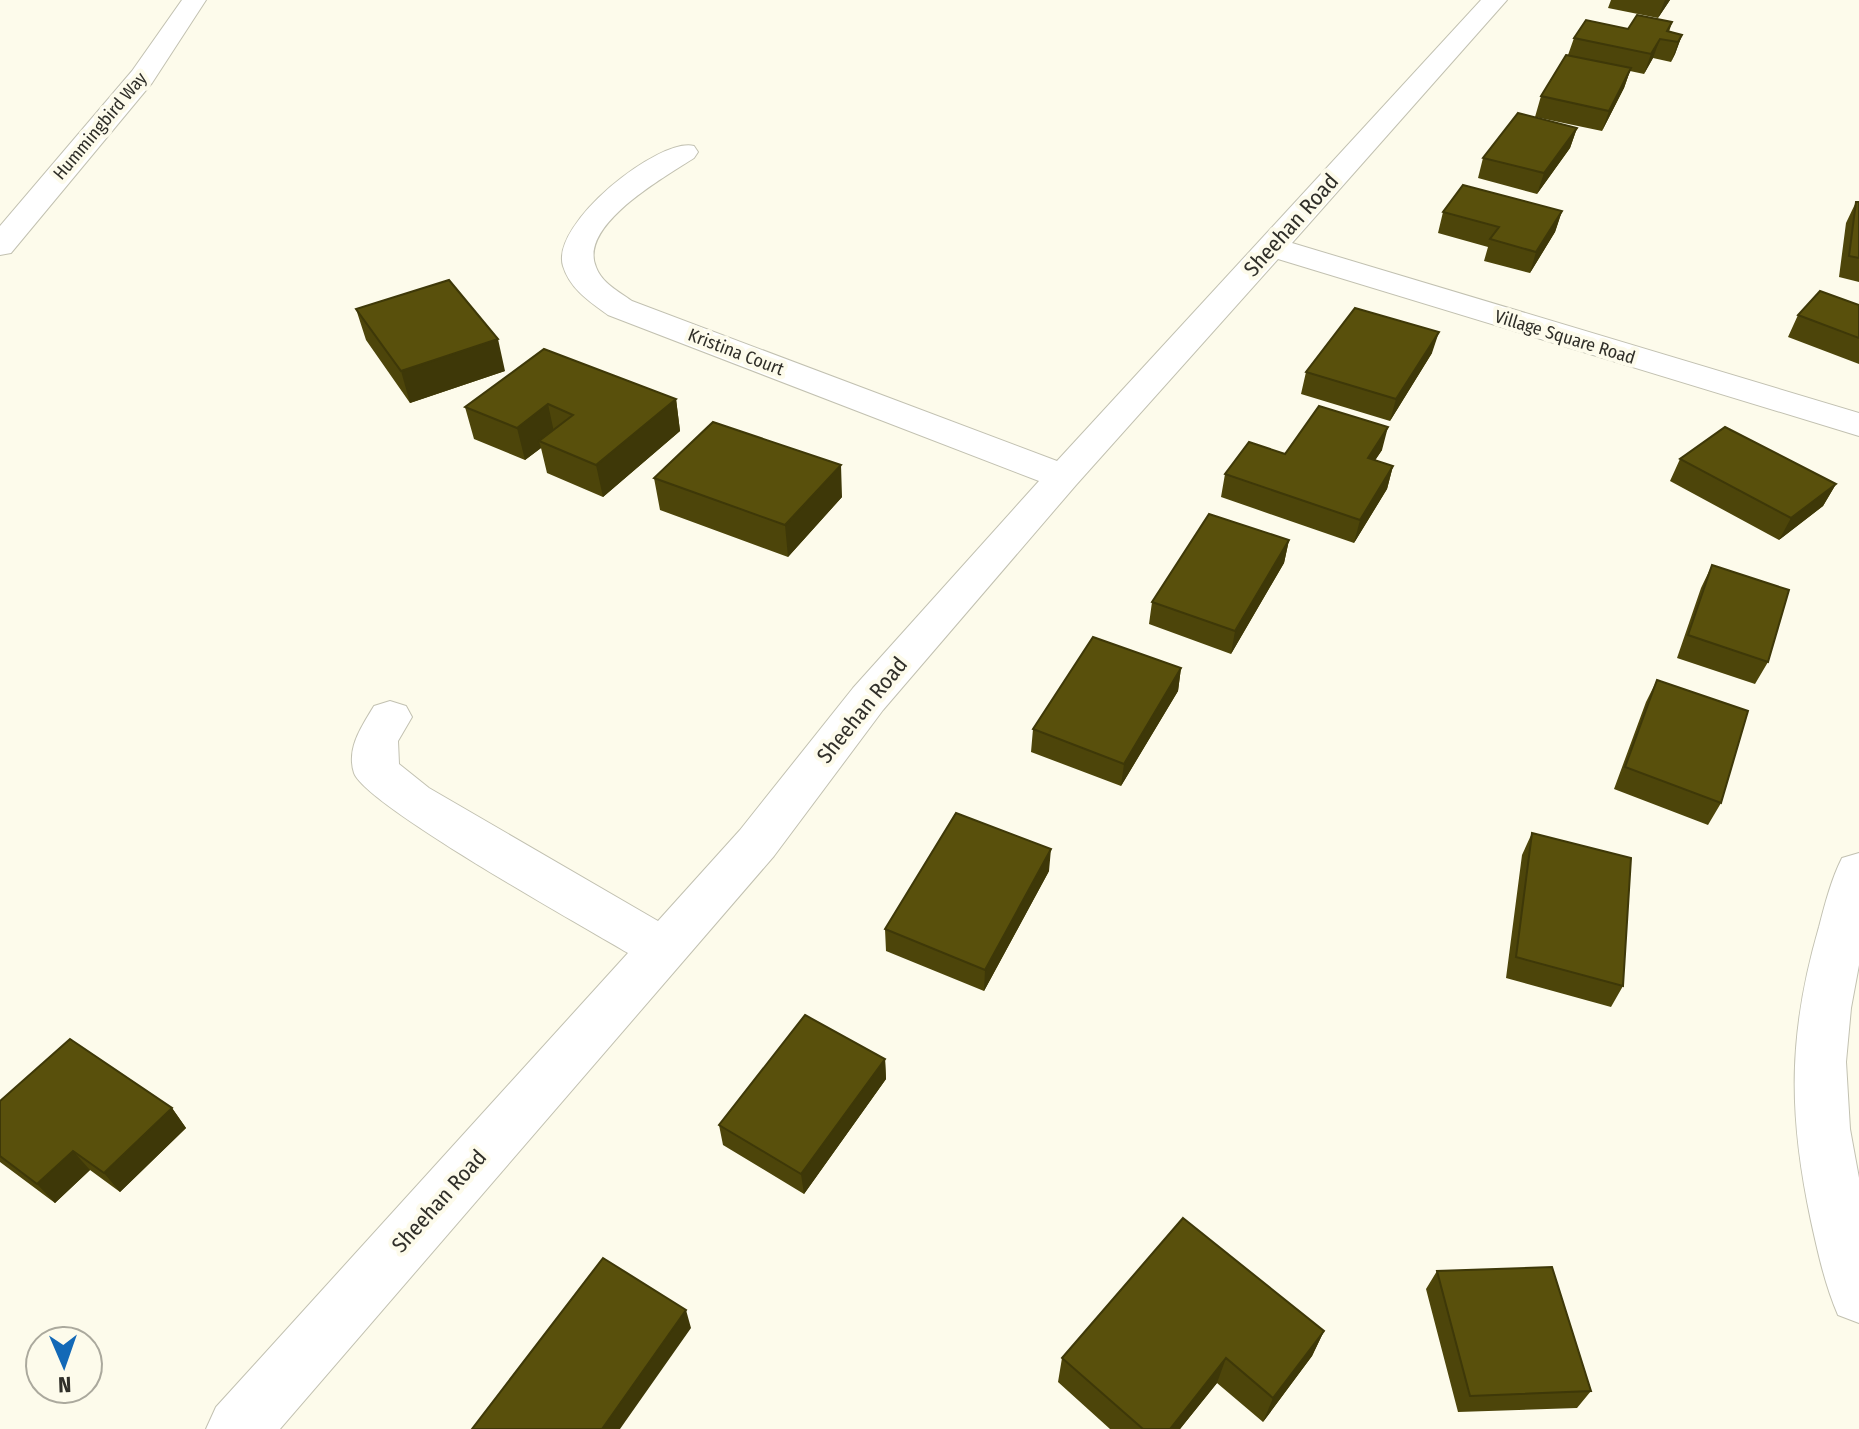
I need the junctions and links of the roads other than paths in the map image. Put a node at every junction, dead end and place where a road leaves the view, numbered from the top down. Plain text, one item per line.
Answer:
1 (194, 0) edge
2 (1495, 0) edge
3 (684, 152) dead end
4 (0, 246) edge
5 (1272, 246) junction
6 (1859, 425) edge
7 (1063, 477) junction
8 (390, 717) dead end
9 (1859, 872) edge
10 (663, 949) junction
11 (1859, 1294) edge
12 (238, 1429) edge

1 - 4 street, Hummingbird Way
2 - 5 street, Sheehan Road
3 - 7 street, Kristina Court
5 - 6 street, Village Square Road
5 - 7 street, Sheehan Road
7 - 10 street, Sheehan Road
8 - 10 street
9 - 11 street
10 - 12 street, Sheehan Road

